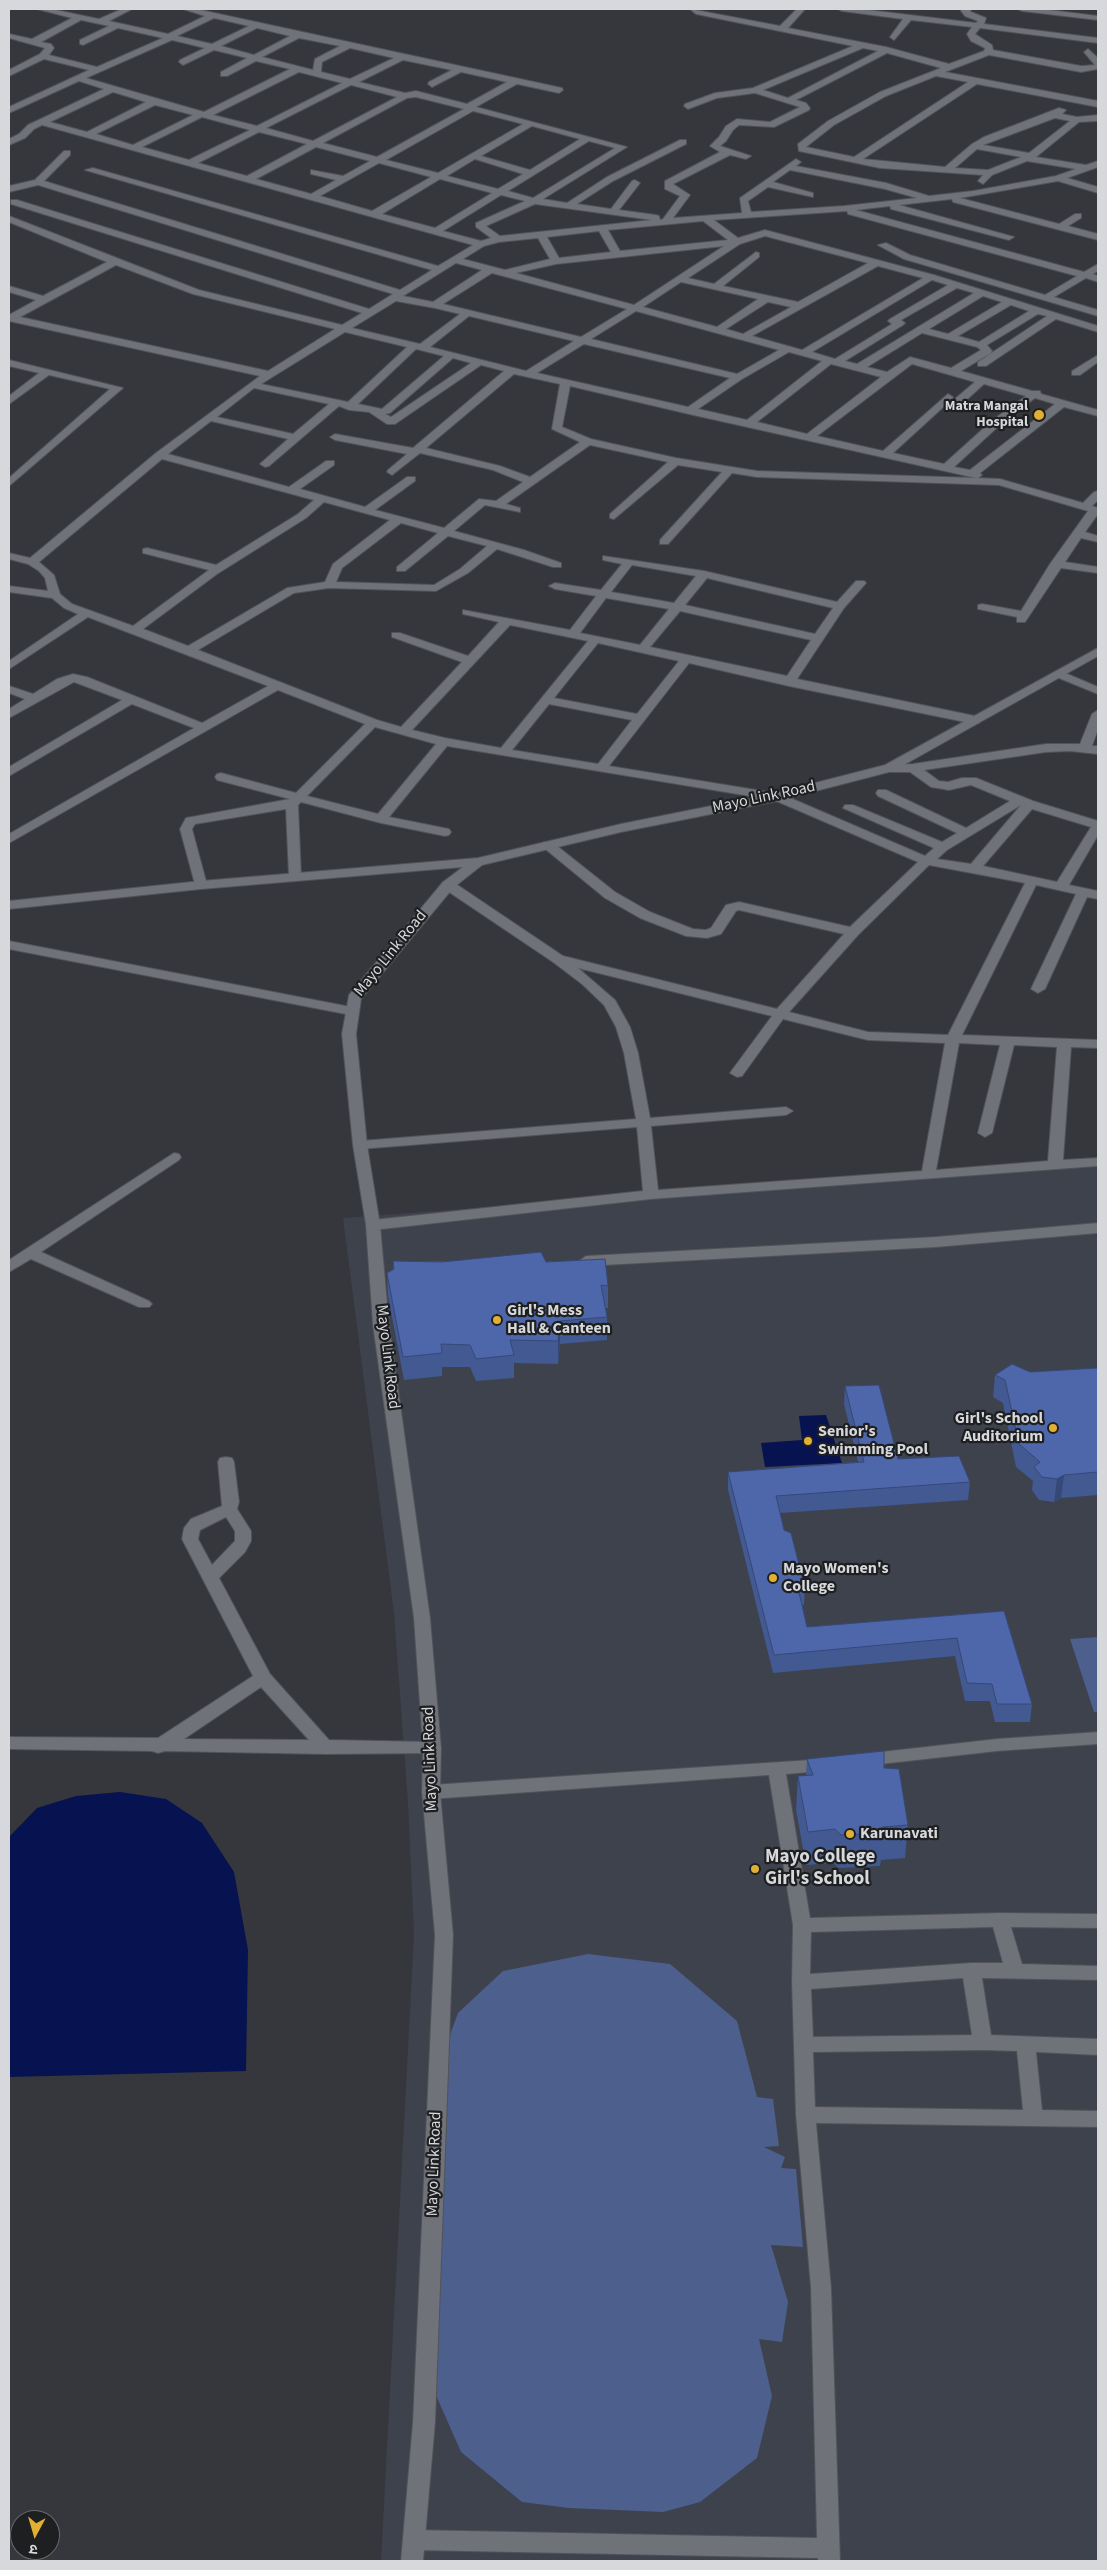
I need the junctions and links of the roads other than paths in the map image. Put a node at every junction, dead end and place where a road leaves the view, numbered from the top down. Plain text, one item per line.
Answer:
1 (41, 9) edge
2 (128, 9) edge
3 (187, 9) edge
4 (694, 9) edge
5 (740, 9) edge
6 (801, 9) edge
7 (842, 9) edge
8 (966, 9) edge
9 (1022, 9) edge
10 (55, 10) edge
11 (200, 10) edge
12 (211, 16) junction
13 (909, 17) junction
14 (79, 18) junction
15 (1098, 18) edge
16 (730, 19) junction
17 (100, 22) junction
18 (257, 25) junction
19 (116, 26) junction
20 (977, 26) junction
21 (782, 29) junction
22 (298, 35) junction
23 (9, 36) edge
24 (170, 37) junction
25 (894, 37) dead end
26 (1098, 40) edge
27 (34, 42) junction
28 (83, 42) dead end
29 (862, 44) junction
30 (350, 45) junction
31 (214, 47) junction
32 (886, 50) junction
33 (988, 52) junction
34 (1088, 52) dead end
35 (43, 56) junction
36 (404, 56) junction
37 (257, 57) junction
38 (184, 62) dead end
39 (1098, 65) edge
40 (950, 67) junction
41 (300, 68) junction
42 (460, 69) junction
43 (96, 71) junction
44 (9, 73) edge
45 (317, 73) junction
46 (934, 73) junction
47 (224, 74) dead end
48 (80, 79) junction
49 (515, 81) junction
50 (975, 81) junction
51 (351, 82) junction
52 (432, 84) dead end
53 (112, 89) junction
54 (559, 90) dead end
55 (756, 90) junction
56 (405, 96) junction
57 (790, 100) junction
58 (1071, 100) junction
59 (154, 102) junction
60 (1098, 104) edge
61 (688, 106) dead end
62 (471, 108) junction
63 (9, 110) edge
64 (203, 115) junction
65 (1054, 115) junction
66 (1098, 118) edge
67 (1077, 120) junction
68 (41, 122) junction
69 (531, 123) junction
70 (258, 128) junction
71 (88, 135) junction
72 (588, 138) junction
73 (9, 142) edge
74 (683, 142) dead end
75 (316, 144) junction
76 (975, 146) junction
77 (134, 148) junction
78 (811, 151) junction
79 (728, 152) junction
80 (67, 154) dead end
81 (473, 156) junction
82 (746, 156) dead end
83 (1029, 157) junction
84 (380, 160) junction
85 (855, 160) junction
86 (191, 163) junction
87 (1094, 166) edge
88 (788, 167) junction
89 (90, 170) dead end
90 (946, 171) junction
91 (314, 172) dead end
92 (531, 173) junction
93 (440, 176) junction
94 (987, 176) junction
95 (1058, 178) junction
96 (248, 179) junction
97 (345, 179) junction
98 (38, 182) junction
99 (635, 183) dead end
100 (765, 183) junction
101 (1016, 186) junction
102 (9, 189) edge
103 (1098, 190) edge
104 (498, 191) junction
105 (973, 194) junction
106 (810, 196) dead end
107 (28, 197) dead end
108 (312, 197) junction
109 (947, 197) junction
110 (931, 198) junction
111 (534, 201) junction
112 (11, 204) edge
113 (570, 205) junction
114 (884, 205) junction
115 (844, 209) junction
116 (614, 211) junction
117 (374, 214) junction
118 (747, 215) junction
119 (777, 215) junction
120 (1078, 216) dead end
121 (705, 218) junction
122 (9, 219) edge
123 (667, 220) junction
124 (679, 221) junction
125 (1061, 227) junction
126 (602, 228) junction
127 (438, 230) junction
128 (765, 233) junction
129 (540, 235) junction
130 (1009, 237) dead end
131 (1098, 237) edge
132 (498, 239) junction
133 (736, 242) junction
134 (481, 244) junction
135 (882, 244) dead end
136 (617, 255) junction
137 (756, 255) dead end
138 (455, 260) junction
139 (556, 261) junction
140 (115, 262) junction
141 (876, 263) junction
142 (1098, 267) edge
143 (491, 268) junction
144 (438, 270) junction
145 (507, 274) junction
146 (1083, 275) junction
147 (931, 277) junction
148 (1098, 279) edge
149 (679, 280) junction
150 (956, 285) junction
151 (717, 286) junction
152 (9, 289) edge
153 (981, 293) junction
154 (397, 295) junction
155 (44, 298) junction
156 (767, 298) junction
157 (1047, 299) junction
158 (1009, 302) junction
159 (435, 305) junction
160 (801, 306) junction
161 (635, 308) junction
162 (1033, 309) junction
163 (368, 312) junction
164 (951, 312) junction
165 (467, 313) junction
166 (1098, 313) edge
167 (869, 314) junction
168 (1054, 316) junction
169 (10, 318) edge
170 (978, 320) junction
171 (897, 322) junction
172 (341, 328) junction
173 (922, 329) junction
174 (1098, 329) edge
175 (719, 330) junction
176 (744, 337) junction
177 (950, 337) junction
178 (582, 340) junction
179 (981, 345) junction
180 (418, 347) junction
181 (787, 349) junction
182 (803, 354) junction
183 (451, 355) junction
184 (1098, 358) edge
185 (832, 362) junction
186 (478, 363) junction
187 (9, 364) edge
188 (858, 368) junction
189 (512, 370) junction
190 (954, 371) junction
191 (47, 372) junction
192 (1076, 373) dead end
193 (267, 374) junction
194 (528, 374) junction
195 (966, 374) junction
196 (888, 376) junction
197 (738, 377) junction
198 (984, 379) junction
199 (565, 384) junction
200 (252, 385) junction
201 (1036, 393) junction
202 (948, 397) dead end
203 (960, 400) dead end
204 (9, 401) edge
205 (1064, 402) junction
206 (336, 403) junction
207 (348, 407) junction
208 (689, 411) junction
209 (374, 412) junction
210 (1098, 413) edge
211 (209, 418) junction
212 (749, 424) junction
213 (335, 437) dead end
214 (809, 437) junction
215 (296, 438) junction
216 (588, 441) junction
217 (417, 451) junction
218 (885, 454) junction
219 (160, 455) junction
220 (676, 461) junction
221 (330, 463) dead end
222 (265, 464) dead end
223 (932, 465) junction
224 (946, 468) junction
225 (728, 470) junction
226 (392, 472) dead end
227 (973, 474) junction
228 (411, 480) dead end
229 (926, 480) junction
230 (531, 481) junction
231 (1000, 482) junction
232 (9, 483) edge
233 (290, 491) junction
234 (1098, 494) edge
235 (321, 499) junction
236 (498, 505) junction
237 (1092, 509) edge
238 (516, 510) dead end
239 (366, 511) junction
240 (614, 516) dead end
241 (398, 520) junction
242 (446, 532) junction
243 (1077, 534) junction
244 (1098, 539) edge
245 (664, 542) dead end
246 (495, 545) junction
247 (147, 551) dead end
248 (9, 556) edge
249 (606, 558) dead end
250 (32, 562) junction
251 (628, 562) junction
252 (1056, 564) junction
253 (557, 565) dead end
254 (218, 569) junction
255 (401, 569) dead end
256 (1098, 570) edge
257 (704, 574) junction
258 (860, 583) dead end
259 (329, 585) junction
260 (555, 586) dead end
261 (9, 589) edge
262 (603, 594) junction
263 (55, 595) junction
264 (840, 606) junction
265 (677, 607) junction
266 (982, 607) dead end
267 (467, 612) dead end
268 (87, 613) junction
269 (508, 620) junction
270 (134, 630) junction
271 (396, 635) dead end
272 (572, 635) junction
273 (817, 638) junction
274 (596, 639) junction
275 (643, 648) junction
276 (189, 650) junction
277 (1098, 651) edge
278 (687, 658) junction
279 (470, 661) junction
280 (9, 666) edge
281 (1058, 674) junction
282 (789, 682) junction
283 (278, 685) junction
284 (9, 689) edge
285 (1098, 691) edge
286 (35, 699) junction
287 (131, 699) junction
288 (546, 700) junction
289 (9, 714) edge
290 (1098, 716) edge
291 (640, 718) junction
292 (975, 720) junction
293 (373, 723) junction
294 (201, 727) junction
295 (403, 732) junction
296 (444, 742) junction
297 (1085, 748) junction
298 (1098, 750) edge
299 (503, 753) junction
300 (602, 767) junction
301 (890, 768) junction
302 (913, 768) junction
303 (9, 772) edge
304 (221, 777) dead end
305 (882, 793) dead end
306 (777, 797) junction
307 (296, 801) junction
308 (1024, 802) junction
309 (850, 808) dead end
310 (381, 819) junction
311 (1098, 825) edge
312 (445, 832) dead end
313 (967, 833) junction
314 (9, 839) edge
315 (548, 845) junction
316 (942, 847) junction
317 (926, 861) junction
318 (478, 862) junction
319 (974, 868) junction
320 (466, 871) junction
321 (295, 876) junction
322 (1032, 881) junction
323 (201, 885) junction
324 (448, 885) junction
325 (1061, 887) junction
326 (1084, 892) junction
327 (1098, 895) edge
328 (9, 904) edge
329 (9, 915) edge
330 (853, 932) junction
331 (9, 945) edge
332 (558, 959) junction
333 (1038, 990) dead end
334 (351, 1011) junction
335 (781, 1013) junction
336 (953, 1039) junction
337 (1008, 1041) junction
338 (1064, 1043) junction
339 (1098, 1044) edge
340 (737, 1073) dead end
341 (786, 1111) dead end
342 (644, 1122) junction
343 (985, 1133) dead end
344 (360, 1145) junction
345 (174, 1157) dead end
346 (1098, 1162) edge
347 (1055, 1165) junction
348 (928, 1175) junction
349 (651, 1195) junction
350 (373, 1225) junction
351 (1098, 1228) edge
352 (32, 1254) junction
353 (570, 1262) edge
354 (9, 1267) edge
355 (144, 1304) dead end
356 (226, 1462) dead end
357 (229, 1509) junction
358 (209, 1578) junction
359 (263, 1678) junction
360 (1098, 1738) edge
361 (9, 1743) edge
362 (158, 1747) junction
363 (326, 1748) junction
364 (432, 1748) junction
365 (777, 1770) junction
366 (431, 1792) junction
367 (1000, 1920) junction
368 (1098, 1921) edge
369 (802, 1925) junction
370 (971, 1970) junction
371 (1014, 1970) junction
372 (1098, 1973) edge
373 (801, 1982) junction
374 (983, 2042) junction
375 (1026, 2044) junction
376 (804, 2045) junction
377 (1098, 2047) edge
378 (806, 2115) junction
379 (1032, 2118) junction
380 (1098, 2119) edge
381 (413, 2551) edge
382 (828, 2555) edge

1 - 10 street
2 - 17 street
3 - 11 street
4 - 16 street
5 - 16 street
6 - 21 street
7 - 13 street
8 - 20 street
9 - 15 street
10 - 14 street
11 - 12 street
12 - 18 street
12 - 24 street
13 - 20 street
13 - 25 street
14 - 17 street
14 - 27 street
16 - 21 street
17 - 19 street
18 - 22 street
18 - 31 street
19 - 24 street
19 - 28 street
20 - 26 street
20 - 33 street
21 - 29 street
22 - 30 street
22 - 37 street
23 - 27 street
24 - 31 street
24 - 43 street
27 - 35 street
29 - 32 street
29 - 55 street
30 - 36 street
30 - 45 street
31 - 37 street
31 - 38 street
32 - 40 street
32 - 57 street
33 - 39 street
33 - 40 street
34 - 39 street
35 - 43 street
35 - 44 street
36 - 42 street
36 - 51 street
37 - 41 street
37 - 47 street
40 - 46 street
41 - 45 street
41 - 64 street
42 - 49 street
42 - 52 street
43 - 48 street
45 - 51 street
46 - 50 street
46 - 78 street
48 - 53 street
48 - 63 street
49 - 54 street
49 - 62 street
50 - 58 street
50 - 85 street
51 - 56 street
51 - 70 street
53 - 59 street
53 - 68 street
55 - 57 street
55 - 61 street
56 - 62 street
56 - 75 street
57 - 79 street
58 - 60 street
58 - 65 street
59 - 64 street
59 - 71 street
62 - 69 street
62 - 84 street
64 - 70 street
64 - 77 street
65 - 67 street
65 - 76 street
66 - 67 street
67 - 83 street
68 - 71 street
68 - 73 street
69 - 72 street
69 - 81 street
70 - 75 street
70 - 86 street
71 - 77 street
72 - 92 street
72 - 111 street
74 - 113 street
75 - 84 street
75 - 96 street
76 - 83 street
76 - 90 street
77 - 86 street
78 - 85 street
78 - 88 street
79 - 82 street
79 - 123 street
80 - 98 street
81 - 92 street
81 - 93 street
83 - 87 street
83 - 94 street
84 - 93 street
84 - 97 street
85 - 90 street
86 - 96 street
87 - 95 street
88 - 100 street
88 - 110 street
89 - 144 street
90 - 94 street
91 - 97 street
92 - 104 street
93 - 104 street
93 - 117 street
94 - 101 street
94 - 105 street
95 - 101 street
95 - 103 street
96 - 108 street
97 - 108 street
98 - 102 street
98 - 154 street
99 - 116 street
100 - 106 street
100 - 118 street
101 - 105 street
104 - 111 street
104 - 127 street
105 - 109 street
107 - 112 street
108 - 117 street
109 - 110 street
109 - 125 street
110 - 114 street
111 - 113 street
111 - 132 street
112 - 163 street
113 - 116 street
114 - 115 street
114 - 130 street
115 - 119 street
115 - 146 street
116 - 123 street
117 - 127 street
118 - 119 street
118 - 121 street
119 - 128 street
120 - 125 street
121 - 124 street
121 - 133 street
122 - 140 street
123 - 124 street
124 - 126 street
125 - 131 street
126 - 129 street
126 - 136 street
127 - 134 street
128 - 133 street
128 - 141 street
129 - 132 street
129 - 139 street
132 - 134 street
133 - 136 street
133 - 149 street
134 - 138 street
135 - 157 street
136 - 139 street
137 - 151 street
138 - 143 street
138 - 144 street
139 - 145 street
140 - 155 street
140 - 172 street
141 - 147 street
141 - 160 street
142 - 146 street
143 - 145 street
143 - 159 street
144 - 154 street
145 - 161 street
146 - 148 street
146 - 157 street
147 - 150 street
147 - 167 street
149 - 151 street
149 - 161 street
150 - 153 street
150 - 171 street
151 - 156 street
152 - 155 street
153 - 158 street
153 - 164 street
154 - 159 street
154 - 163 street
155 - 169 street
156 - 160 street
156 - 175 street
157 - 162 street
157 - 166 street
158 - 162 street
158 - 170 street
159 - 165 street
160 - 176 street
161 - 175 street
161 - 178 street
162 - 168 street
162 - 179 street
163 - 172 street
164 - 170 street
164 - 173 street
165 - 178 street
165 - 180 street
167 - 171 street
167 - 182 street
168 - 174 street
168 - 195 street
169 - 193 street
170 - 177 street
171 - 173 street
171 - 185 street
172 - 180 street
172 - 193 street
173 - 177 street
173 - 188 street
175 - 176 street
176 - 181 street
177 - 179 street
178 - 194 street
178 - 197 street
179 - 190 street
180 - 183 street
180 - 207 street
181 - 182 street
181 - 197 street
182 - 185 street
183 - 186 street
183 - 209 street
184 - 192 street
185 - 188 street
185 - 212 street
186 - 189 street
186 - 209 street
187 - 191 street
188 - 196 street
189 - 194 street
189 - 217 street
190 - 195 street
190 - 196 street
191 - 204 street
191 - 232 street
193 - 200 street
194 - 199 street
195 - 198 street
196 - 214 street
197 - 208 street
198 - 201 street
198 - 203 street
199 - 208 street
199 - 216 street
200 - 206 street
200 - 211 street
201 - 205 street
201 - 224 street
202 - 218 street
205 - 210 street
205 - 227 street
206 - 207 street
206 - 215 street
207 - 209 street
208 - 212 street
211 - 215 street
211 - 219 street
212 - 214 street
213 - 217 street
214 - 218 street
215 - 222 street
216 - 220 street
216 - 230 street
217 - 226 street
217 - 230 street
218 - 223 street
219 - 233 street
219 - 250 street
220 - 225 street
220 - 240 street
221 - 233 street
223 - 224 street
223 - 229 street
224 - 227 street
225 - 229 street
225 - 245 street
227 - 231 street
228 - 239 street
229 - 231 street
230 - 236 street
231 - 237 street
233 - 235 street
234 - 237 street
235 - 239 street
235 - 254 street
236 - 238 street
236 - 242 street
237 - 243 street
239 - 241 street
241 - 242 street
241 - 259 street
242 - 246 street
242 - 255 street
243 - 244 street
243 - 252 street
246 - 253 street
246 - 259 street
247 - 254 street
248 - 250 street
249 - 251 street
250 - 263 street
251 - 257 street
251 - 262 street
252 - 256 street
252 - 266 street
254 - 270 street
257 - 264 street
257 - 265 street
258 - 264 street
259 - 276 street
260 - 262 street
261 - 263 street
262 - 265 street
262 - 272 street
263 - 268 street
264 - 273 street
265 - 273 street
265 - 275 street
267 - 269 street
268 - 270 street
268 - 280 street
269 - 272 street
269 - 279 street
270 - 276 street
271 - 279 street
272 - 274 street
273 - 282 street
274 - 275 street
274 - 288 street
275 - 278 street
276 - 283 street
277 - 281 street, Mayo Link Road
278 - 282 street
278 - 291 street
279 - 295 street
281 - 285 street
281 - 292 street, Mayo Link Road
282 - 292 street
283 - 293 street
283 - 294 street
284 - 286 street
286 - 287 street
286 - 289 street
287 - 294 street
287 - 303 street
288 - 291 street
288 - 299 street
290 - 297 street
291 - 300 street
292 - 301 street, Mayo Link Road
293 - 295 street
293 - 307 street
294 - 314 street
295 - 296 street
296 - 299 street
296 - 310 street
297 - 298 street
297 - 302 street
299 - 300 street
300 - 306 street
301 - 302 street
301 - 306 street, Mayo Link Road
302 - 308 street
304 - 307 street
305 - 313 street
306 - 315 street, Mayo Link Road
306 - 317 street
307 - 310 street
307 - 321 street
307 - 323 street
308 - 311 street
308 - 313 street
308 - 319 street
309 - 316 street
310 - 312 street
311 - 325 street
313 - 316 street
315 - 318 street, Mayo Link Road
315 - 330 street
316 - 317 street
317 - 319 street
317 - 330 street
318 - 320 street, Mayo Link Road
318 - 321 street
319 - 322 street
320 - 324 street, Mayo Link Road
320 - 329 street
321 - 323 street
322 - 325 street
322 - 336 street
323 - 328 street
324 - 332 street
324 - 334 street, Mayo Link Road
325 - 326 street
326 - 327 street
326 - 333 street
330 - 335 street
331 - 334 street
332 - 335 street
332 - 342 street
334 - 344 street, Mayo Link Road
335 - 336 street
335 - 340 street
336 - 337 street
336 - 348 street
337 - 338 street
337 - 343 street
338 - 339 street
338 - 347 street
341 - 342 street
342 - 344 street
342 - 349 street
344 - 350 street, Mayo Link Road
345 - 352 street
346 - 347 street
347 - 348 street
348 - 349 street
349 - 350 street
350 - 364 street, Mayo Link Road
351 - 353 street
352 - 354 street
352 - 355 street
356 - 357 street
357 - 358 street
357 - 358 street
358 - 359 street
359 - 362 street
359 - 363 street
360 - 365 street
361 - 362 street
362 - 363 street
363 - 364 street
364 - 366 street, Mayo Link Road
365 - 366 street
365 - 369 street
366 - 381 street, Mayo Link Road
367 - 368 street
367 - 369 street
367 - 371 street
369 - 373 street
370 - 371 street
370 - 373 street
370 - 374 street
371 - 372 street
373 - 376 street
374 - 375 street
374 - 376 street
375 - 377 street
375 - 379 street
376 - 378 street
378 - 379 street
378 - 382 street
379 - 380 street
381 - 382 street

